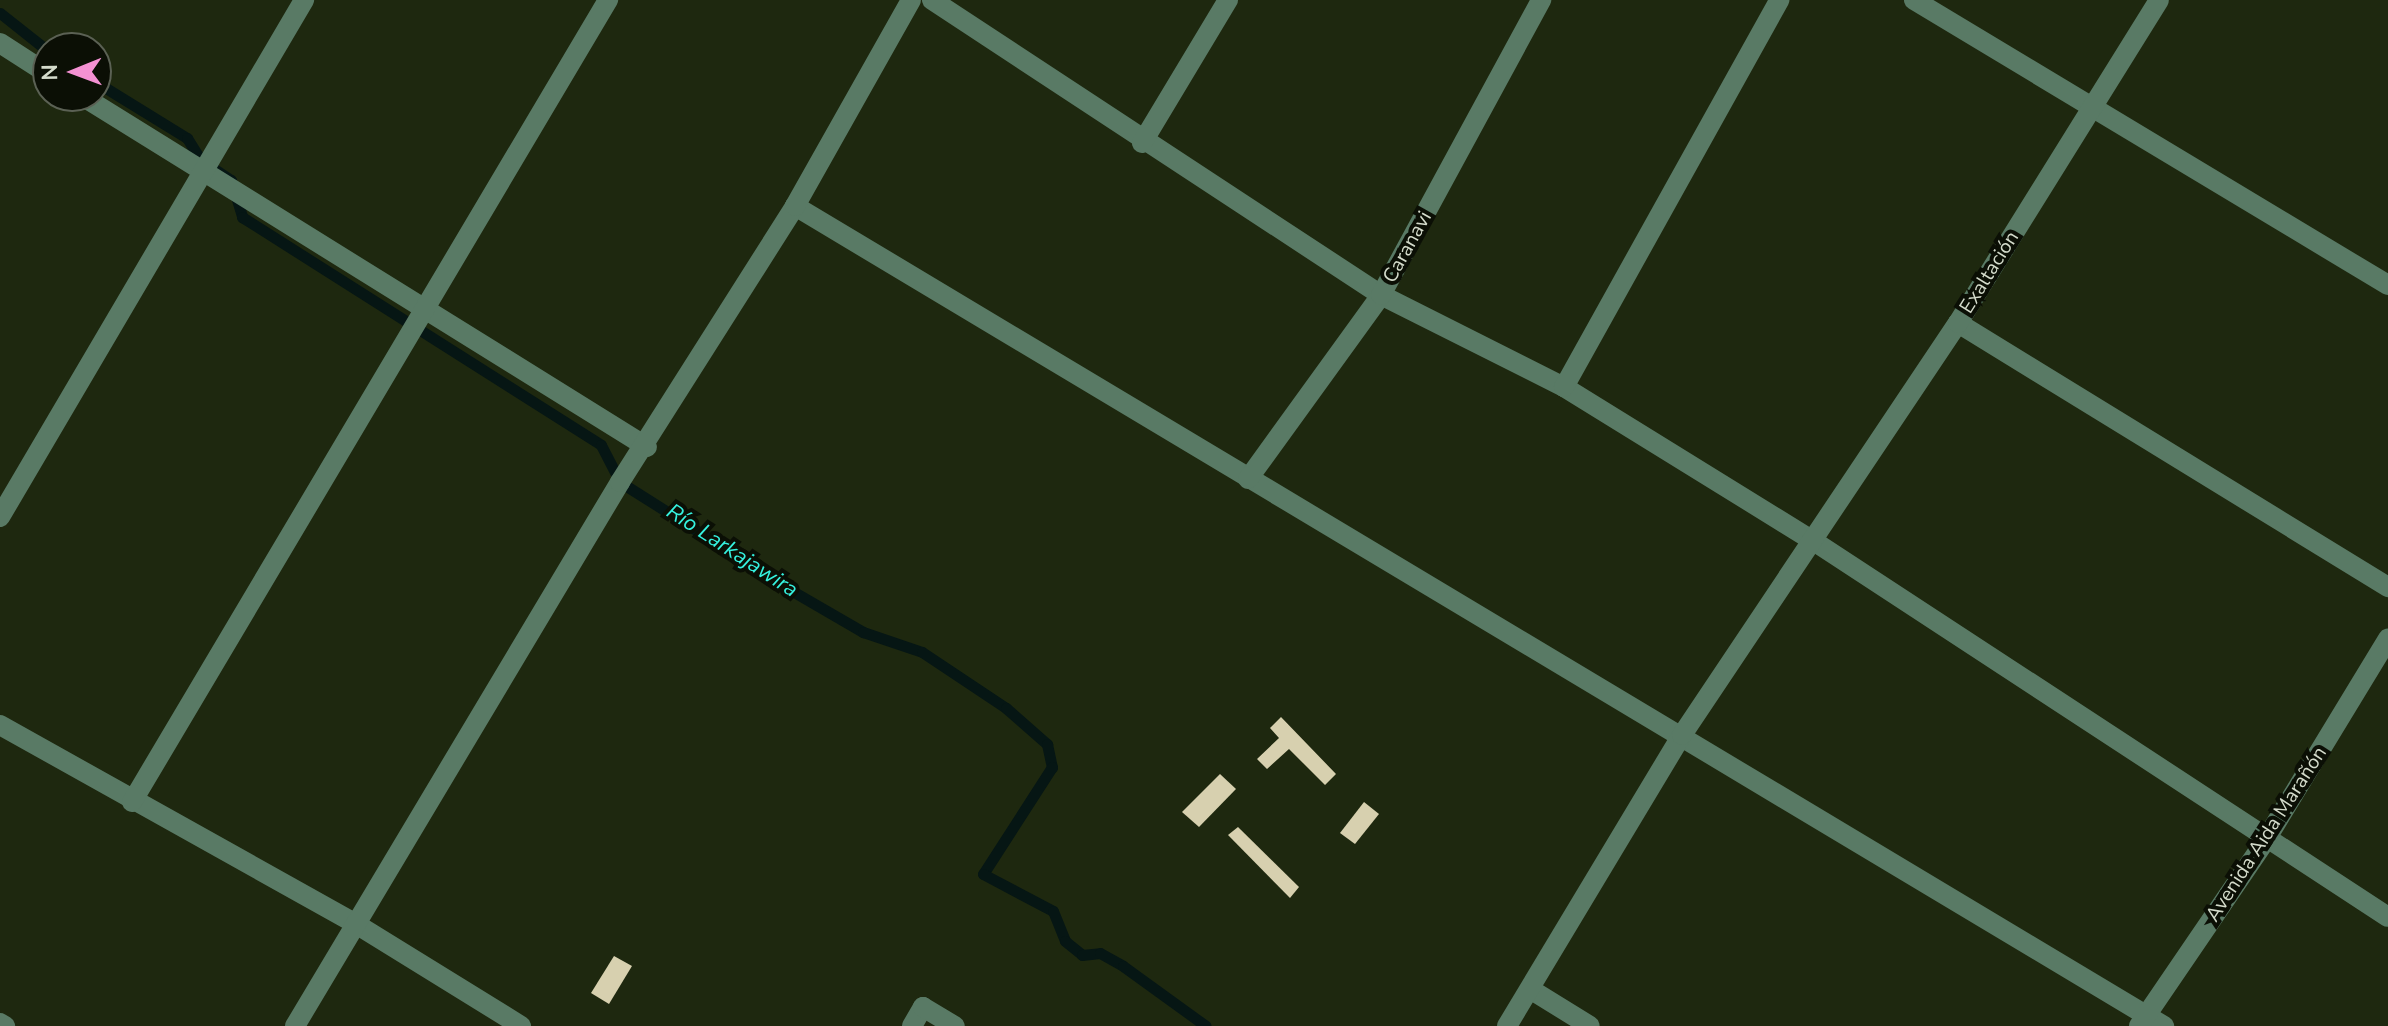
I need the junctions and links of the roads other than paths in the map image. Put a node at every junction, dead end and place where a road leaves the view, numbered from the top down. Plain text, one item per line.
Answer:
1 (304, 0) edge
2 (608, 0) edge
3 (911, 0) edge
4 (932, 0) edge
5 (1228, 0) edge
6 (1541, 0) edge
7 (1779, 0) edge
8 (1914, 0) edge
9 (2159, 0) edge
10 (0, 43) edge
11 (32, 64) edge
12 (2092, 107) junction
13 (106, 112) edge
14 (1142, 143) junction
15 (204, 176) junction
16 (795, 206) junction
17 (2388, 285) edge
18 (1381, 295) junction
19 (429, 312) junction
20 (1958, 323) junction
21 (1564, 387) junction
22 (647, 447) junction
23 (1248, 479) junction
24 (0, 517) edge
25 (1812, 540) junction
26 (2388, 587) edge
27 (2388, 639) edge
28 (0, 725) edge
29 (1682, 735) junction
30 (132, 802) junction
31 (2265, 841) junction
32 (2388, 917) edge
33 (356, 924) junction
34 (1530, 989) junction
35 (2142, 1020) edge
36 (295, 1026) edge
37 (521, 1026) edge
38 (912, 1026) edge
39 (955, 1026) edge
40 (1507, 1026) edge
41 (1590, 1026) edge
42 (2164, 1026) edge

1 - 15 street
2 - 19 street
3 - 16 street
4 - 14 street
5 - 14 street
6 - 18 street, Caranavi
7 - 21 street
8 - 12 street
9 - 12 street, Exaltación
10 - 11 street
12 - 17 street
12 - 20 street, Exaltación
13 - 15 street
14 - 18 street
15 - 19 street
15 - 24 street
16 - 22 street
16 - 23 street
18 - 21 street
18 - 23 street, Caranavi
19 - 22 street
19 - 30 street
20 - 25 street, Exaltación
20 - 26 street
21 - 25 street
22 - 33 street
23 - 29 street
25 - 29 street, Exaltación
25 - 31 street
27 - 31 street, Avenida Aida Marañón
28 - 30 street
29 - 34 street, Exaltación
29 - 35 street
30 - 33 street
31 - 32 street
31 - 35 street, Avenida Aida Marañón
33 - 36 street
33 - 37 street
34 - 40 street, Exaltación
34 - 41 street
35 - 42 street
38 - 39 street

